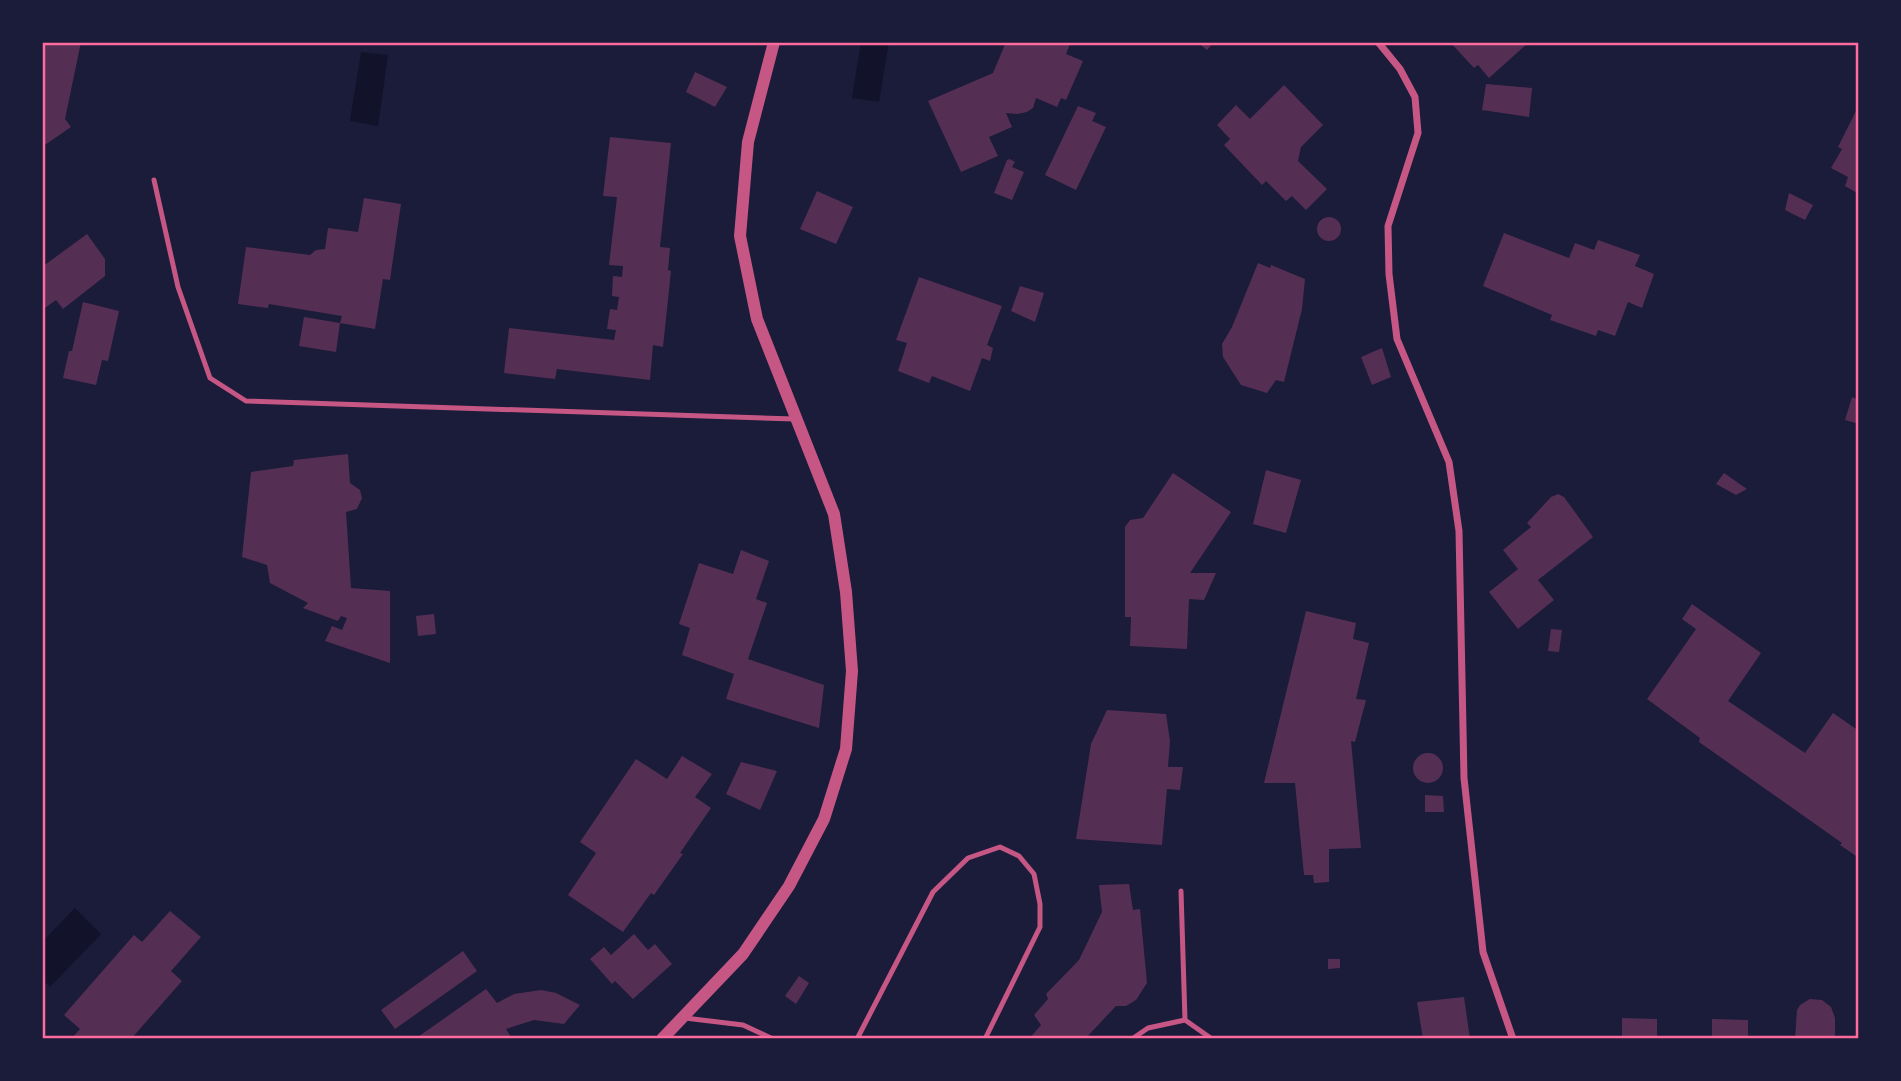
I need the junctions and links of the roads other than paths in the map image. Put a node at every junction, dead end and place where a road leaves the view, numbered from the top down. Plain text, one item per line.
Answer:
1 (774, 42) edge
2 (1378, 42) edge
3 (154, 180) dead end
4 (797, 419) junction
5 (1181, 891) dead end
6 (683, 1018) junction
7 (1185, 1020) junction
8 (662, 1039) edge
9 (773, 1039) edge
10 (857, 1039) edge
11 (985, 1039) edge
12 (1132, 1039) edge
13 (1212, 1039) edge
14 (1513, 1039) edge

1 - 4 street
2 - 14 street
3 - 4 lane
4 - 6 street
5 - 7 lane
6 - 8 street
6 - 9 lane
7 - 12 lane
7 - 13 lane
10 - 11 lane

